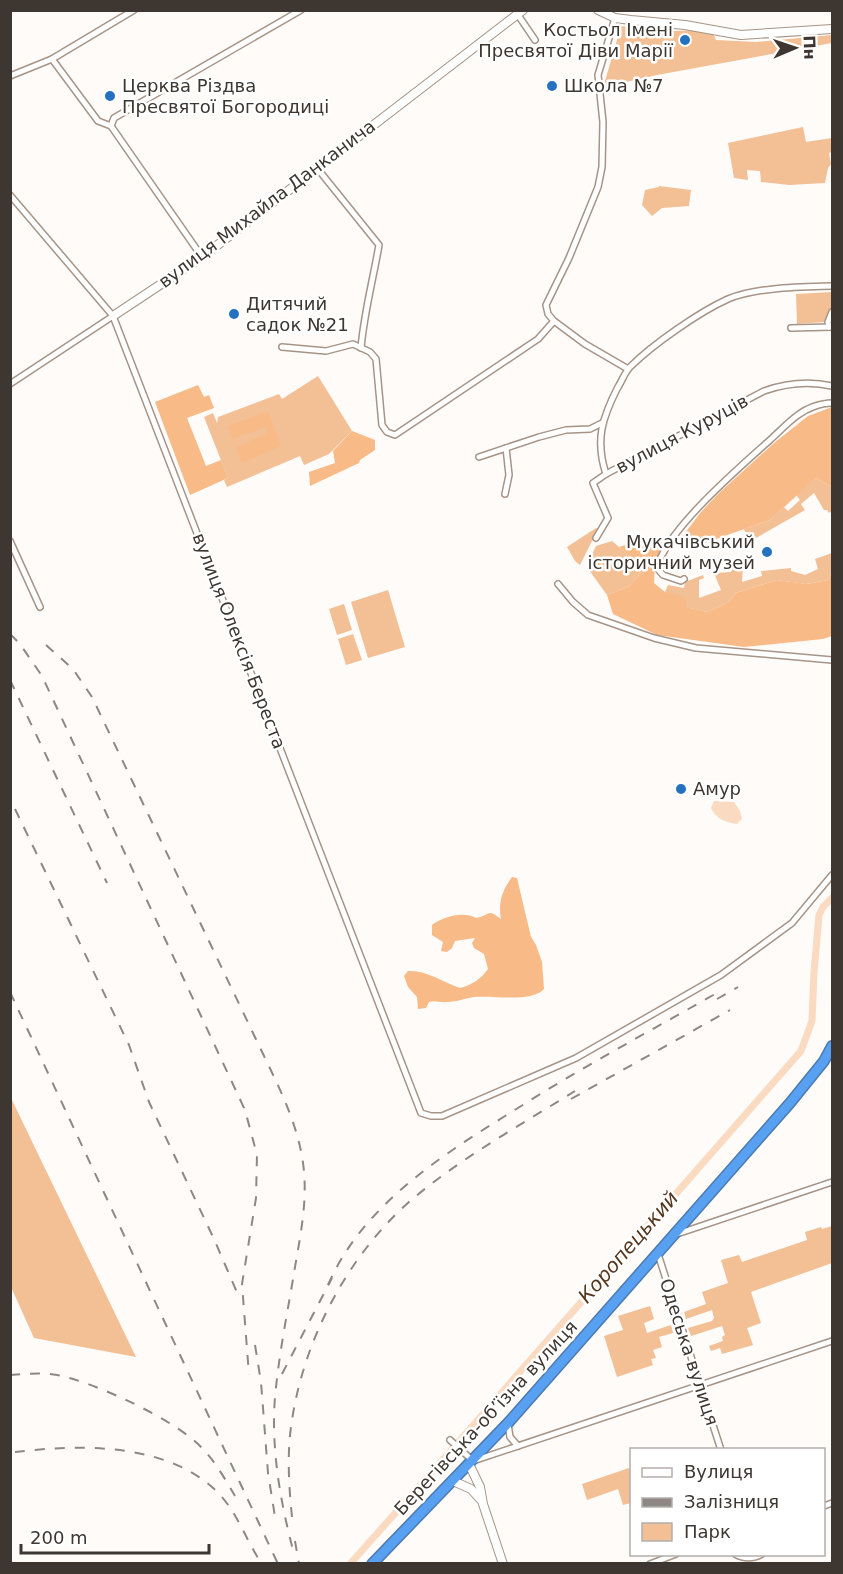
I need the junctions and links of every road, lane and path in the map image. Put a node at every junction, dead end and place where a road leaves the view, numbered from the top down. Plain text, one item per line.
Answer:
1 (134, 10) edge
2 (301, 10) edge
3 (598, 10) edge
4 (520, 13) edge
5 (615, 18) junction
6 (832, 29) edge
7 (535, 40) dead end
8 (52, 59) junction
9 (10, 76) edge
10 (111, 126) junction
11 (317, 168) junction
12 (10, 195) edge
13 (202, 257) junction
14 (832, 286) edge
15 (832, 312) edge
16 (113, 316) junction
17 (554, 321) junction
18 (831, 327) edge
19 (791, 328) dead end
20 (282, 347) dead end
21 (361, 348) junction
22 (628, 369) junction
23 (10, 384) edge
24 (832, 386) edge
25 (832, 403) edge
26 (602, 423) junction
27 (506, 448) junction
28 (479, 457) dead end
29 (606, 474) junction
30 (504, 494) dead end
31 (596, 538) dead end
32 (10, 541) edge
33 (684, 579) dead end
34 (558, 584) dead end
35 (40, 607) dead end
36 (832, 660) edge
37 (832, 875) edge
38 (832, 1046) edge
39 (832, 1182) edge
40 (673, 1235) junction
41 (657, 1254) junction
42 (832, 1341) edge
43 (700, 1386) junction
44 (508, 1423) junction
45 (451, 1441) dead end
46 (518, 1446) junction
47 (721, 1448) edge
48 (471, 1463) junction
49 (453, 1481) junction
50 (483, 1504) junction
51 (670, 1556) edge
52 (741, 1556) edge
53 (759, 1558) edge
54 (372, 1563) edge
55 (503, 1563) edge
56 (650, 1563) edge

1 - 8 street
2 - 10 street
3 - 5 street
4 - 7 street
4 - 11 street, вулиця Михайла Данканича
5 - 6 street
5 - 17 street
8 - 9 street
8 - 10 street
10 - 13 street
11 - 13 street, вулиця Михайла Данканича
11 - 21 street
12 - 16 street, вулиця Олексія Береста
13 - 16 street, вулиця Михайла Данканича
14 - 22 street
15 - 18 street
16 - 23 street, вулиця Михайла Данканича
16 - 37 street, вулиця Олексія Береста
17 - 21 street
17 - 22 street
18 - 19 street
20 - 21 street
22 - 26 street
24 - 29 street, вулиця Куруців
25 - 33 street
26 - 27 street
26 - 29 street
27 - 28 street
27 - 30 street
29 - 31 street, вулиця Куруців
32 - 35 street
34 - 36 street
38 - 40 highway, Берегівська-обʼїзна вулиця
39 - 40 street
40 - 41 highway, Берегівська-обʼїзна вулиця
41 - 43 street, Одеська вулиця
41 - 44 highway, Берегівська-обʼїзна вулиця
42 - 43 street
43 - 46 street
43 - 47 street, Одеська вулиця
44 - 46 street
44 - 48 highway, Берегівська-обʼїзна вулиця
45 - 48 street
46 - 48 street
48 - 49 highway, Берегівська-обʼїзна вулиця
48 - 50 street
49 - 50 street
49 - 54 highway, Берегівська-обʼїзна вулиця
50 - 55 street
51 - 56 street
52 - 53 street

